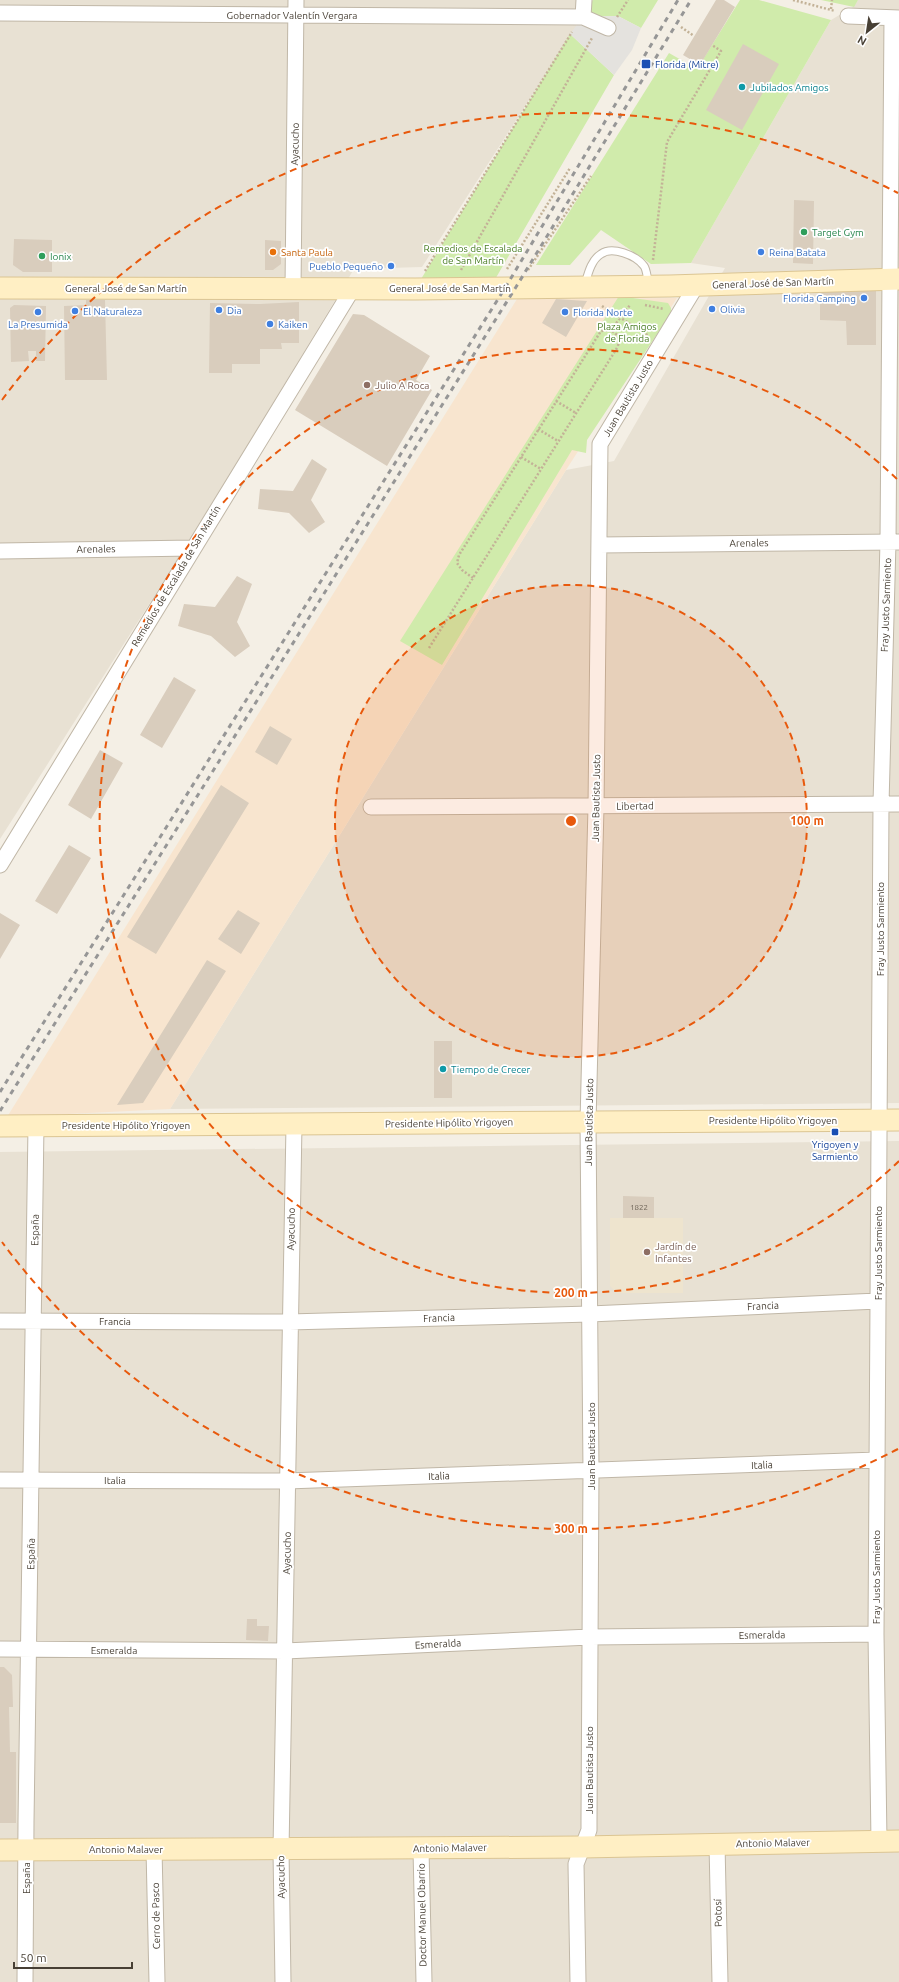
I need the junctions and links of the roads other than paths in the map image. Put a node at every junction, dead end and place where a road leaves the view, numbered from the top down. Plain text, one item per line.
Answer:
1 (584, 0) edge
2 (296, 7) edge
3 (0, 9) edge
4 (0, 13) edge
5 (848, 16) road end
6 (0, 17) edge
7 (583, 17) junction
8 (896, 18) edge
9 (604, 26) road end
10 (894, 279) edge
11 (696, 286) junction
12 (584, 287) junction
13 (0, 288) edge
14 (353, 288) junction
15 (293, 289) junction
16 (642, 291) junction
17 (894, 542) edge
18 (600, 545) junction
19 (193, 548) junction
20 (0, 551) edge
21 (881, 804) junction
22 (899, 804) edge
23 (371, 807) dead end
24 (596, 807) junction
25 (0, 864) edge
26 (889, 1120) edge
27 (588, 1122) junction
28 (36, 1125) junction
29 (294, 1125) junction
30 (0, 1126) edge
31 (878, 1301) junction
32 (590, 1314) junction
33 (0, 1321) edge
34 (34, 1321) junction
35 (290, 1322) junction
36 (877, 1460) junction
37 (591, 1471) junction
38 (32, 1479) junction
39 (0, 1480) edge
40 (287, 1481) junction
41 (876, 1634) junction
42 (590, 1637) junction
43 (0, 1649) edge
44 (29, 1649) junction
45 (285, 1651) junction
46 (889, 1841) edge
47 (717, 1844) junction
48 (582, 1847) junction
49 (26, 1849) junction
50 (154, 1849) junction
51 (421, 1849) junction
52 (0, 1850) edge
53 (281, 1850) junction
54 (25, 1982) edge
55 (157, 1982) edge
56 (283, 1982) edge
57 (424, 1982) edge
58 (578, 1982) edge
59 (720, 1982) edge

1 - 7 street
2 - 4 street, Gobernador Valentín Vergara
2 - 7 street, Gobernador Valentín Vergara
2 - 15 street, Ayacucho
3 - 4 street
4 - 6 street
5 - 8 street
7 - 9 street
8 - 10 street, Fray Justo Sarmiento
10 - 11 street, General José de San Martín
10 - 17 street, Fray Justo Sarmiento
11 - 16 street, General José de San Martín
11 - 18 street, Juan Bautista Justo
12 - 14 street, General José de San Martín
12 - 16 street, General José de San Martín
12 - 16 lane
13 - 15 street, General José de San Martín
14 - 15 street, General José de San Martín
14 - 19 street, Remedios de Escalada de San Martín
17 - 18 street, Arenales
17 - 21 street, Fray Justo Sarmiento
18 - 24 street, Juan Bautista Justo
19 - 20 street, Arenales
19 - 25 street, Remedios de Escalada de San Martín
21 - 22 street, Libertad
21 - 24 street, Libertad
21 - 26 street, Fray Justo Sarmiento
23 - 24 street, Libertad
24 - 27 street, Juan Bautista Justo
26 - 27 street, Presidente Hipólito Yrigoyen
26 - 31 street, Fray Justo Sarmiento
27 - 29 street, Presidente Hipólito Yrigoyen
27 - 32 street, Juan Bautista Justo
28 - 29 street, Presidente Hipólito Yrigoyen
28 - 30 street, Presidente Hipólito Yrigoyen
28 - 34 street, España
29 - 35 street, Ayacucho
31 - 32 street, Francia
31 - 36 street, Fray Justo Sarmiento
32 - 35 street, Francia
32 - 37 street, Juan Bautista Justo
33 - 34 street, Francia
34 - 35 street, Francia
34 - 38 street, España
35 - 40 street, Ayacucho
36 - 37 street, Italia
36 - 41 street, Fray Justo Sarmiento
37 - 40 street, Italia
37 - 42 street, Juan Bautista Justo
38 - 39 street, Italia
38 - 40 street, Italia
38 - 44 street, España
40 - 45 street, Ayacucho
41 - 42 street, Esmeralda
41 - 46 street, Fray Justo Sarmiento
42 - 45 street, Esmeralda
42 - 48 street, Juan Bautista Justo
43 - 44 street, Esmeralda
44 - 45 street, Esmeralda
44 - 49 street, España
45 - 53 street, Ayacucho
46 - 47 street, Antonio Malaver
47 - 48 street, Antonio Malaver
47 - 59 street, Potosí
48 - 51 street, Antonio Malaver
48 - 58 street, Juan Bautista Justo
49 - 50 street, Antonio Malaver
49 - 52 street, Antonio Malaver
49 - 54 street, España
50 - 53 street, Antonio Malaver
50 - 55 street, Cerro de Pasco
51 - 53 street, Antonio Malaver
51 - 57 street, Doctor Manuel Obarrio
53 - 56 street, Ayacucho

